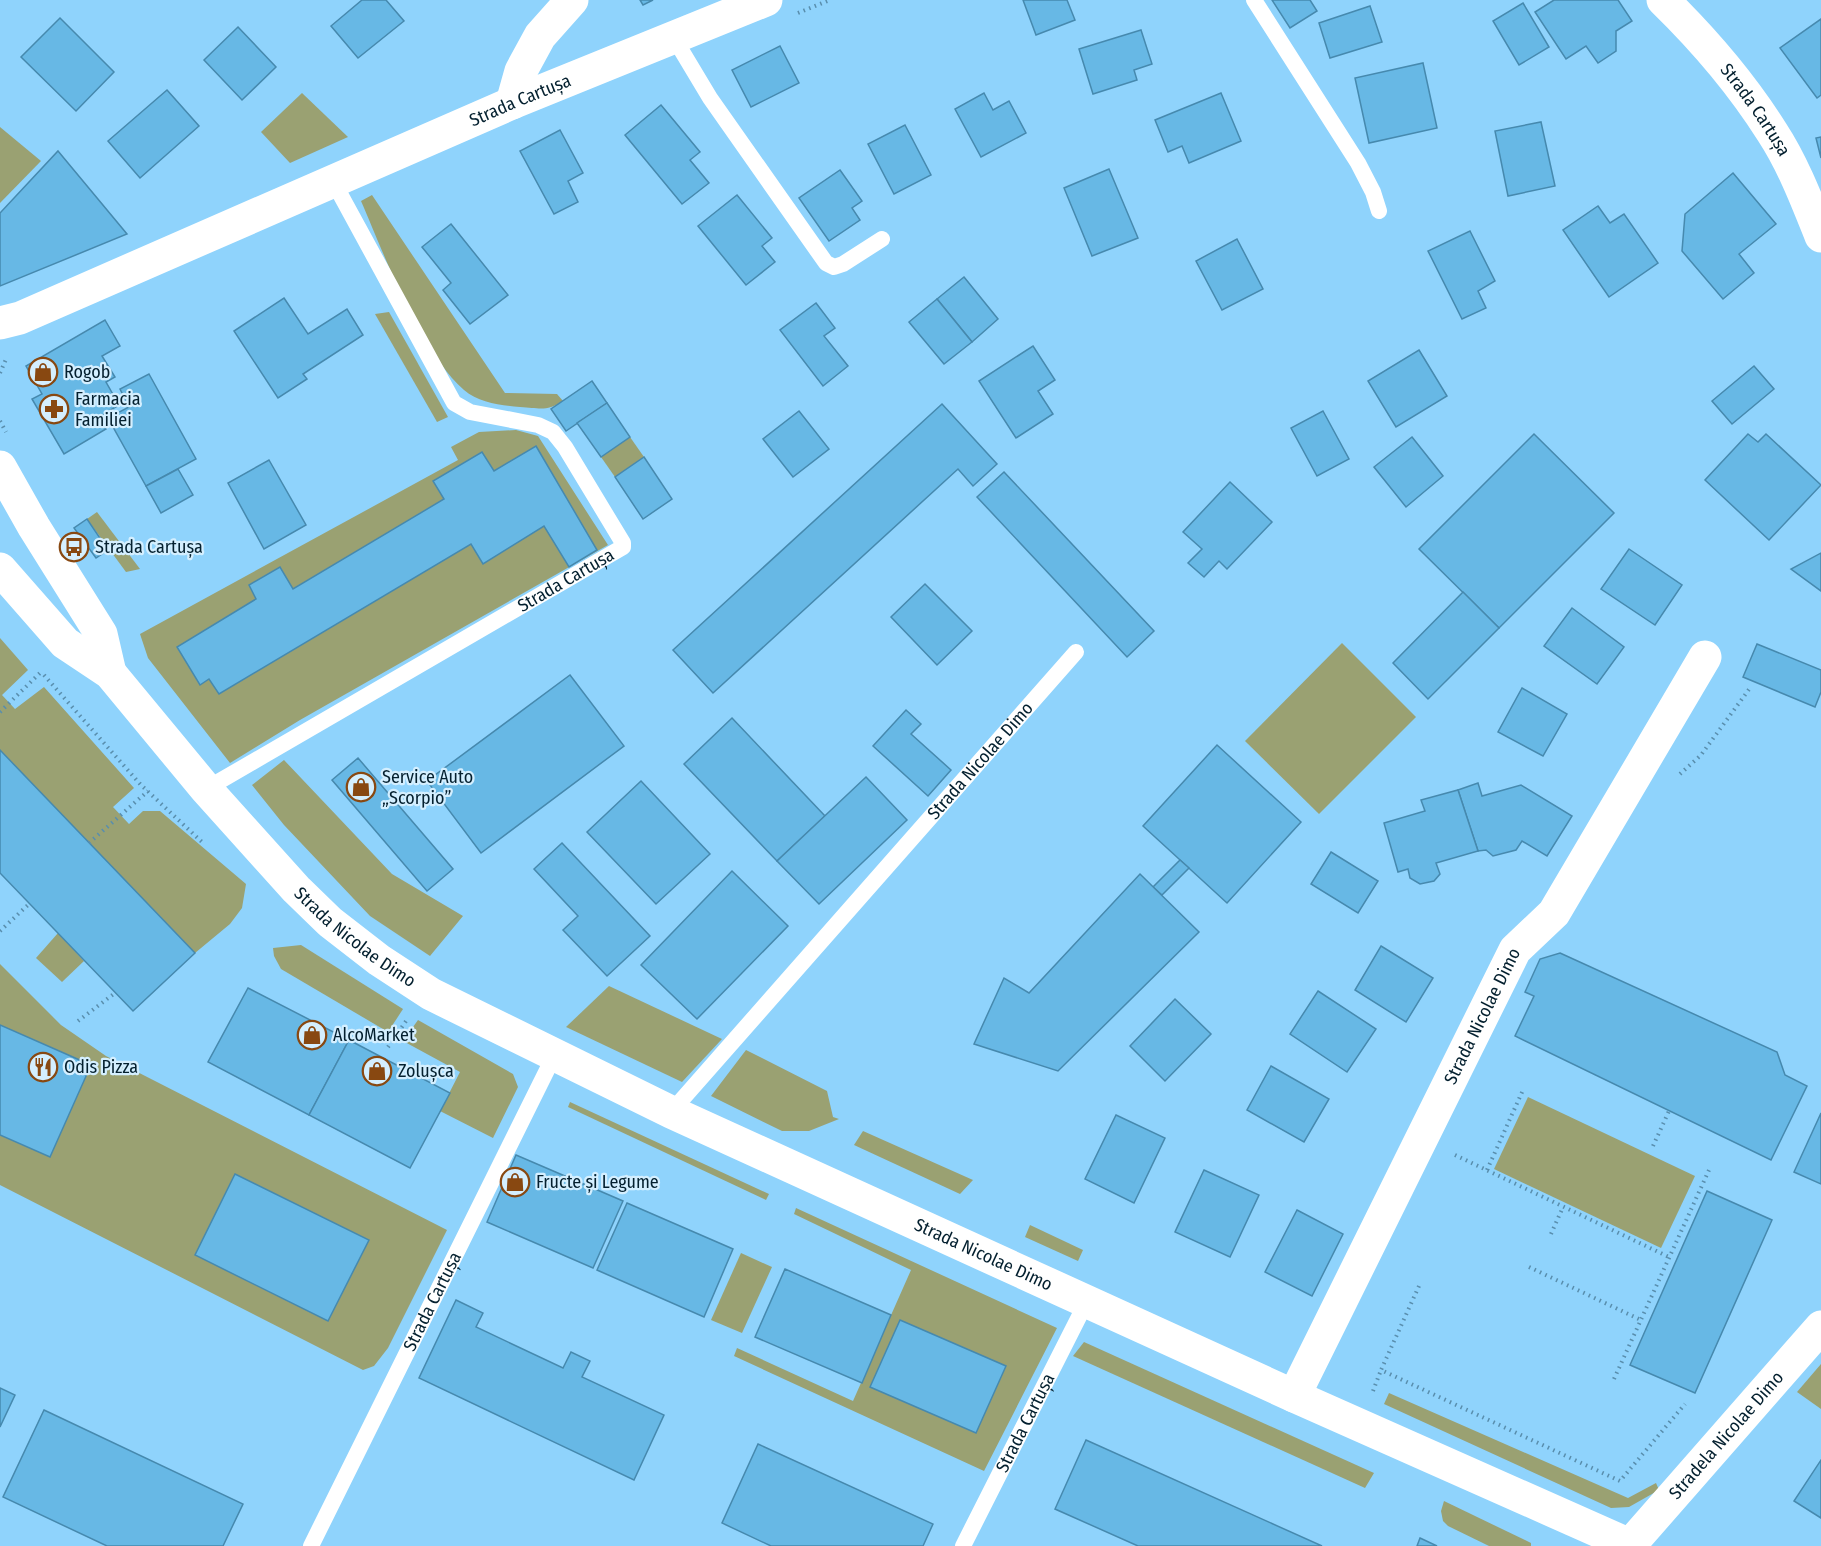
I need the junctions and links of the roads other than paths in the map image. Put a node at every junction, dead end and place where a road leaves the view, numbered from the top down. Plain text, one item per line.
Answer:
1 (572, 0) edge
2 (766, 0) edge
3 (1254, 0) edge
4 (1663, 0) edge
5 (674, 38) junction
6 (512, 103) junction
7 (333, 181) junction
8 (1379, 211) dead end
9 (1821, 236) edge
10 (882, 239) dead end
11 (7, 325) edge
12 (5, 455) edge
13 (0, 569) edge
14 (1076, 652) dead end
15 (1705, 657) dead end
16 (110, 674) junction
17 (206, 789) junction
18 (554, 1056) junction
19 (671, 1112) junction
20 (1087, 1301) junction
21 (1821, 1327) edge
22 (1294, 1396) junction
23 (311, 1546) edge
24 (963, 1546) edge
25 (1630, 1546) edge

1 - 6 street
2 - 5 street, Strada Cartușa
3 - 8 lane
4 - 9 street, Strada Cartușa
5 - 6 street, Strada Cartușa
5 - 10 lane
6 - 7 street, Strada Cartușa
7 - 11 street, Strada Cartușa
7 - 17 lane, Strada Cartușa
12 - 16 street, Strada Nicolae Dimo
13 - 16 street, Strada Nicolae Dimo
14 - 19 lane, Strada Nicolae Dimo
15 - 22 street, Strada Nicolae Dimo
16 - 17 street, Strada Nicolae Dimo
17 - 18 street, Strada Nicolae Dimo
18 - 19 street, Strada Nicolae Dimo
18 - 23 lane, Strada Cartușa
19 - 20 street, Strada Nicolae Dimo
20 - 22 street, Strada Nicolae Dimo
20 - 24 lane, Strada Cartușa
21 - 25 street, Stradela Nicolae Dimo
22 - 25 street, Strada Nicolae Dimo

